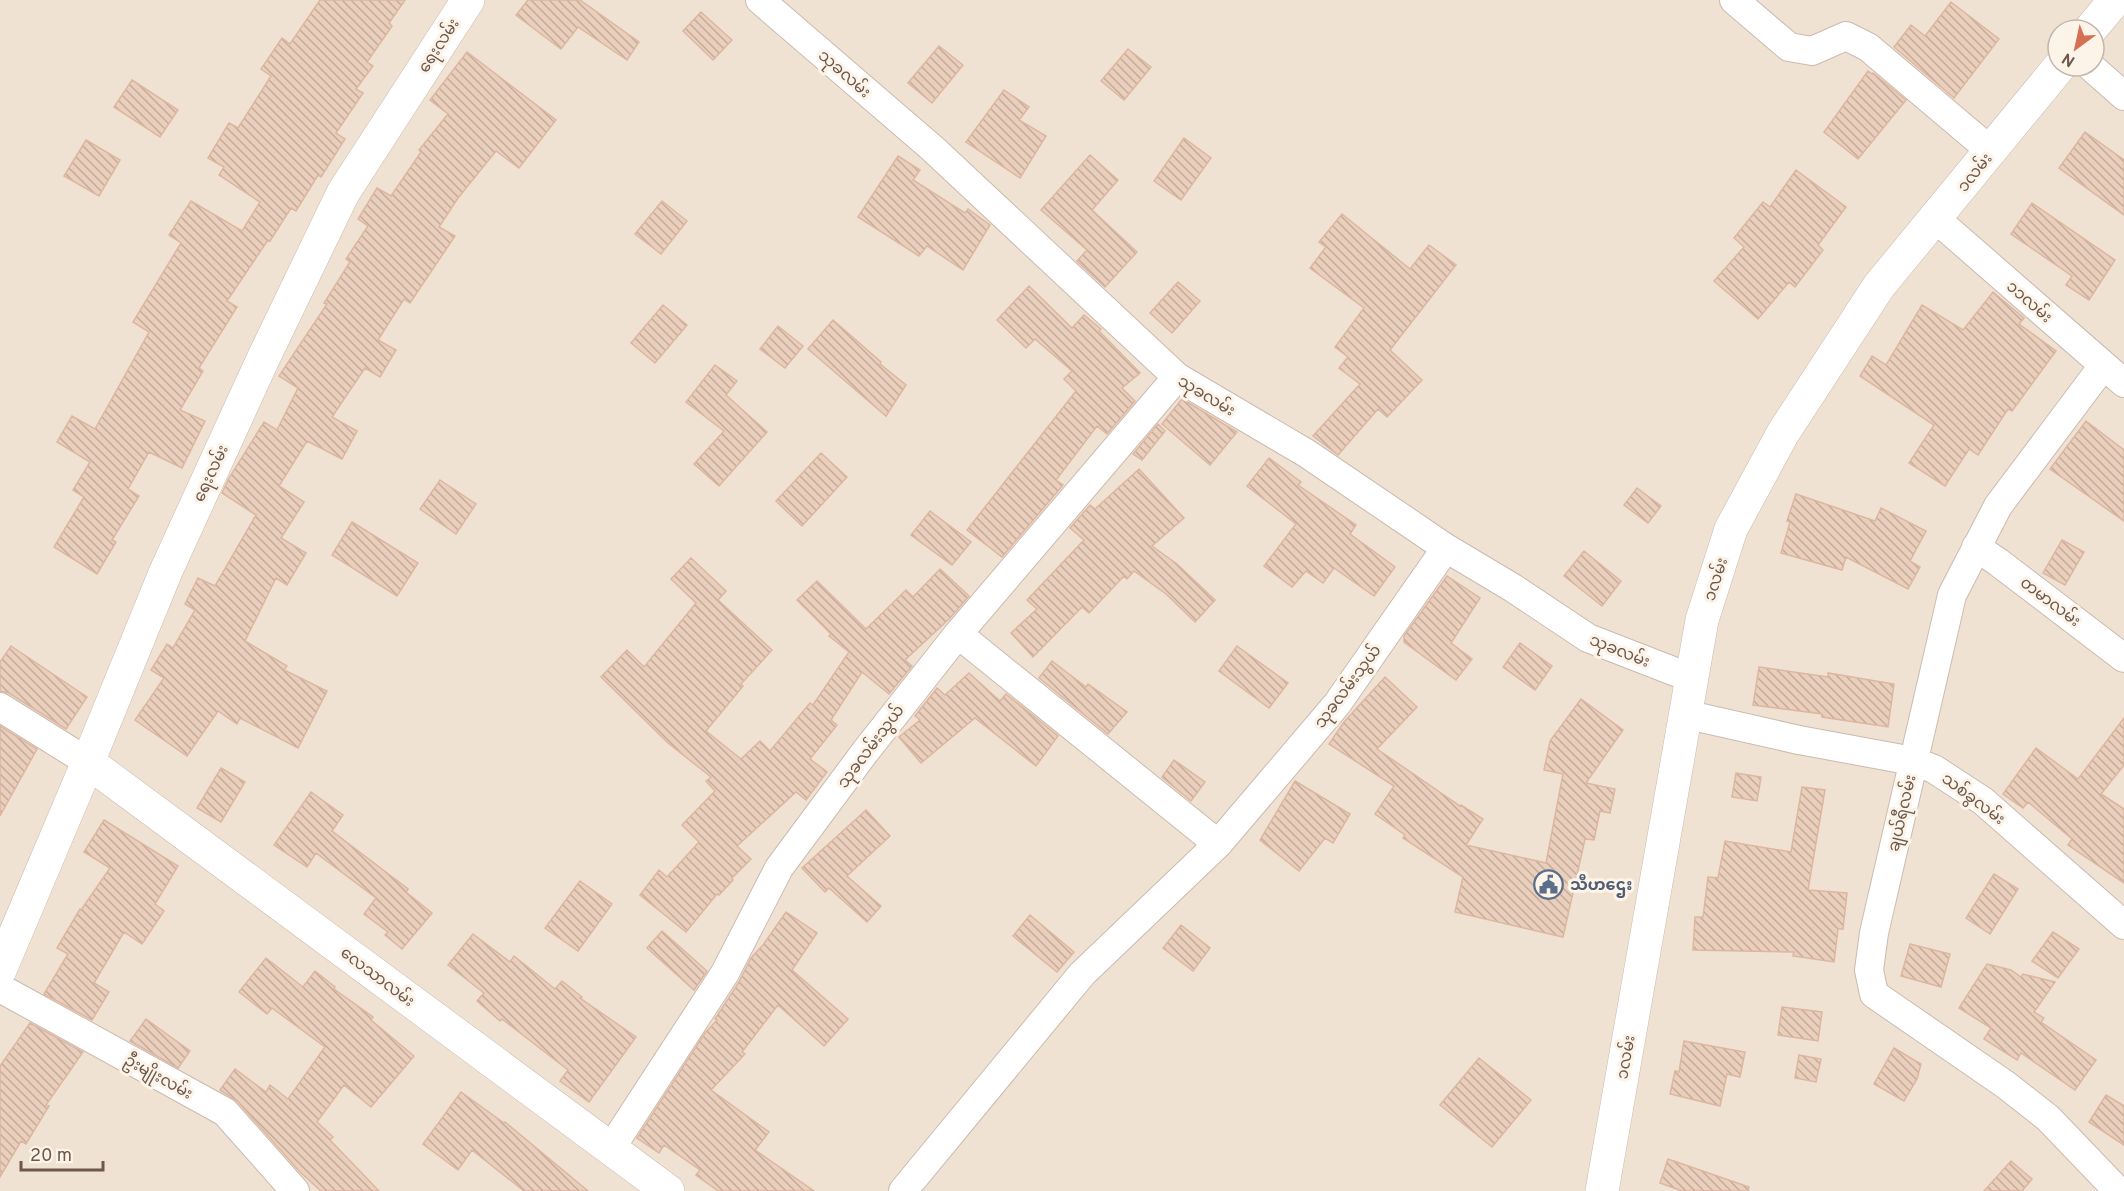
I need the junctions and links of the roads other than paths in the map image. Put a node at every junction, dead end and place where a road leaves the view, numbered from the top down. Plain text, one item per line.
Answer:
1 (468, 0) edge
2 (760, 0) edge
3 (1734, 0) edge
4 (2115, 0) edge
5 (2100, 18) edge
6 (2050, 78) edge
7 (2104, 78) edge
8 (2124, 96) edge
9 (1991, 151) junction
10 (1936, 219) junction
11 (2113, 374) edge
12 (1177, 377) junction
13 (1976, 547) junction
14 (1446, 548) junction
15 (958, 634) junction
16 (2124, 658) edge
17 (1691, 678) junction
18 (0, 707) edge
19 (1684, 714) junction
20 (1913, 761) junction
21 (88, 762) junction
22 (1218, 844) junction
23 (2124, 925) edge
24 (0, 970) edge
25 (0, 988) edge
26 (611, 1148) junction
27 (295, 1191) edge
28 (668, 1191) edge
29 (903, 1191) edge
30 (1602, 1191) edge
31 (2118, 1191) edge

1 - 21 street, ရေးလမ်း
2 - 12 street, သုခလမ်း
3 - 9 street
4 - 5 street
6 - 9 street, ၁လမ်း
7 - 8 street
9 - 10 street, ၁လမ်း
10 - 11 street, ၁၁လမ်း
10 - 17 street, ၁လမ်း
11 - 13 street, ချယ်ရီလမ်း
12 - 14 street, သုခလမ်း
12 - 15 street, သုခလမ်းသွယ်
13 - 16 street, တမာလမ်း
13 - 20 street, ချယ်ရီလမ်း
14 - 17 street, သုခလမ်း
14 - 22 street, သုခလမ်းသွယ်
15 - 22 street
15 - 26 street, သုခလမ်းသွယ်
17 - 19 street, ၁လမ်း
18 - 21 street
19 - 20 street, သစ်ခွလမ်း
19 - 30 street, ၁လမ်း
20 - 23 street, သစ်ခွလမ်း
20 - 31 street, ချယ်ရီလမ်း
21 - 24 street, ရေးလမ်း
21 - 26 street, လေသာလမ်း
22 - 29 street, သုခလမ်းသွယ်
25 - 27 street, ဦးမျိုးလမ်း
26 - 28 street, လေသာလမ်း

